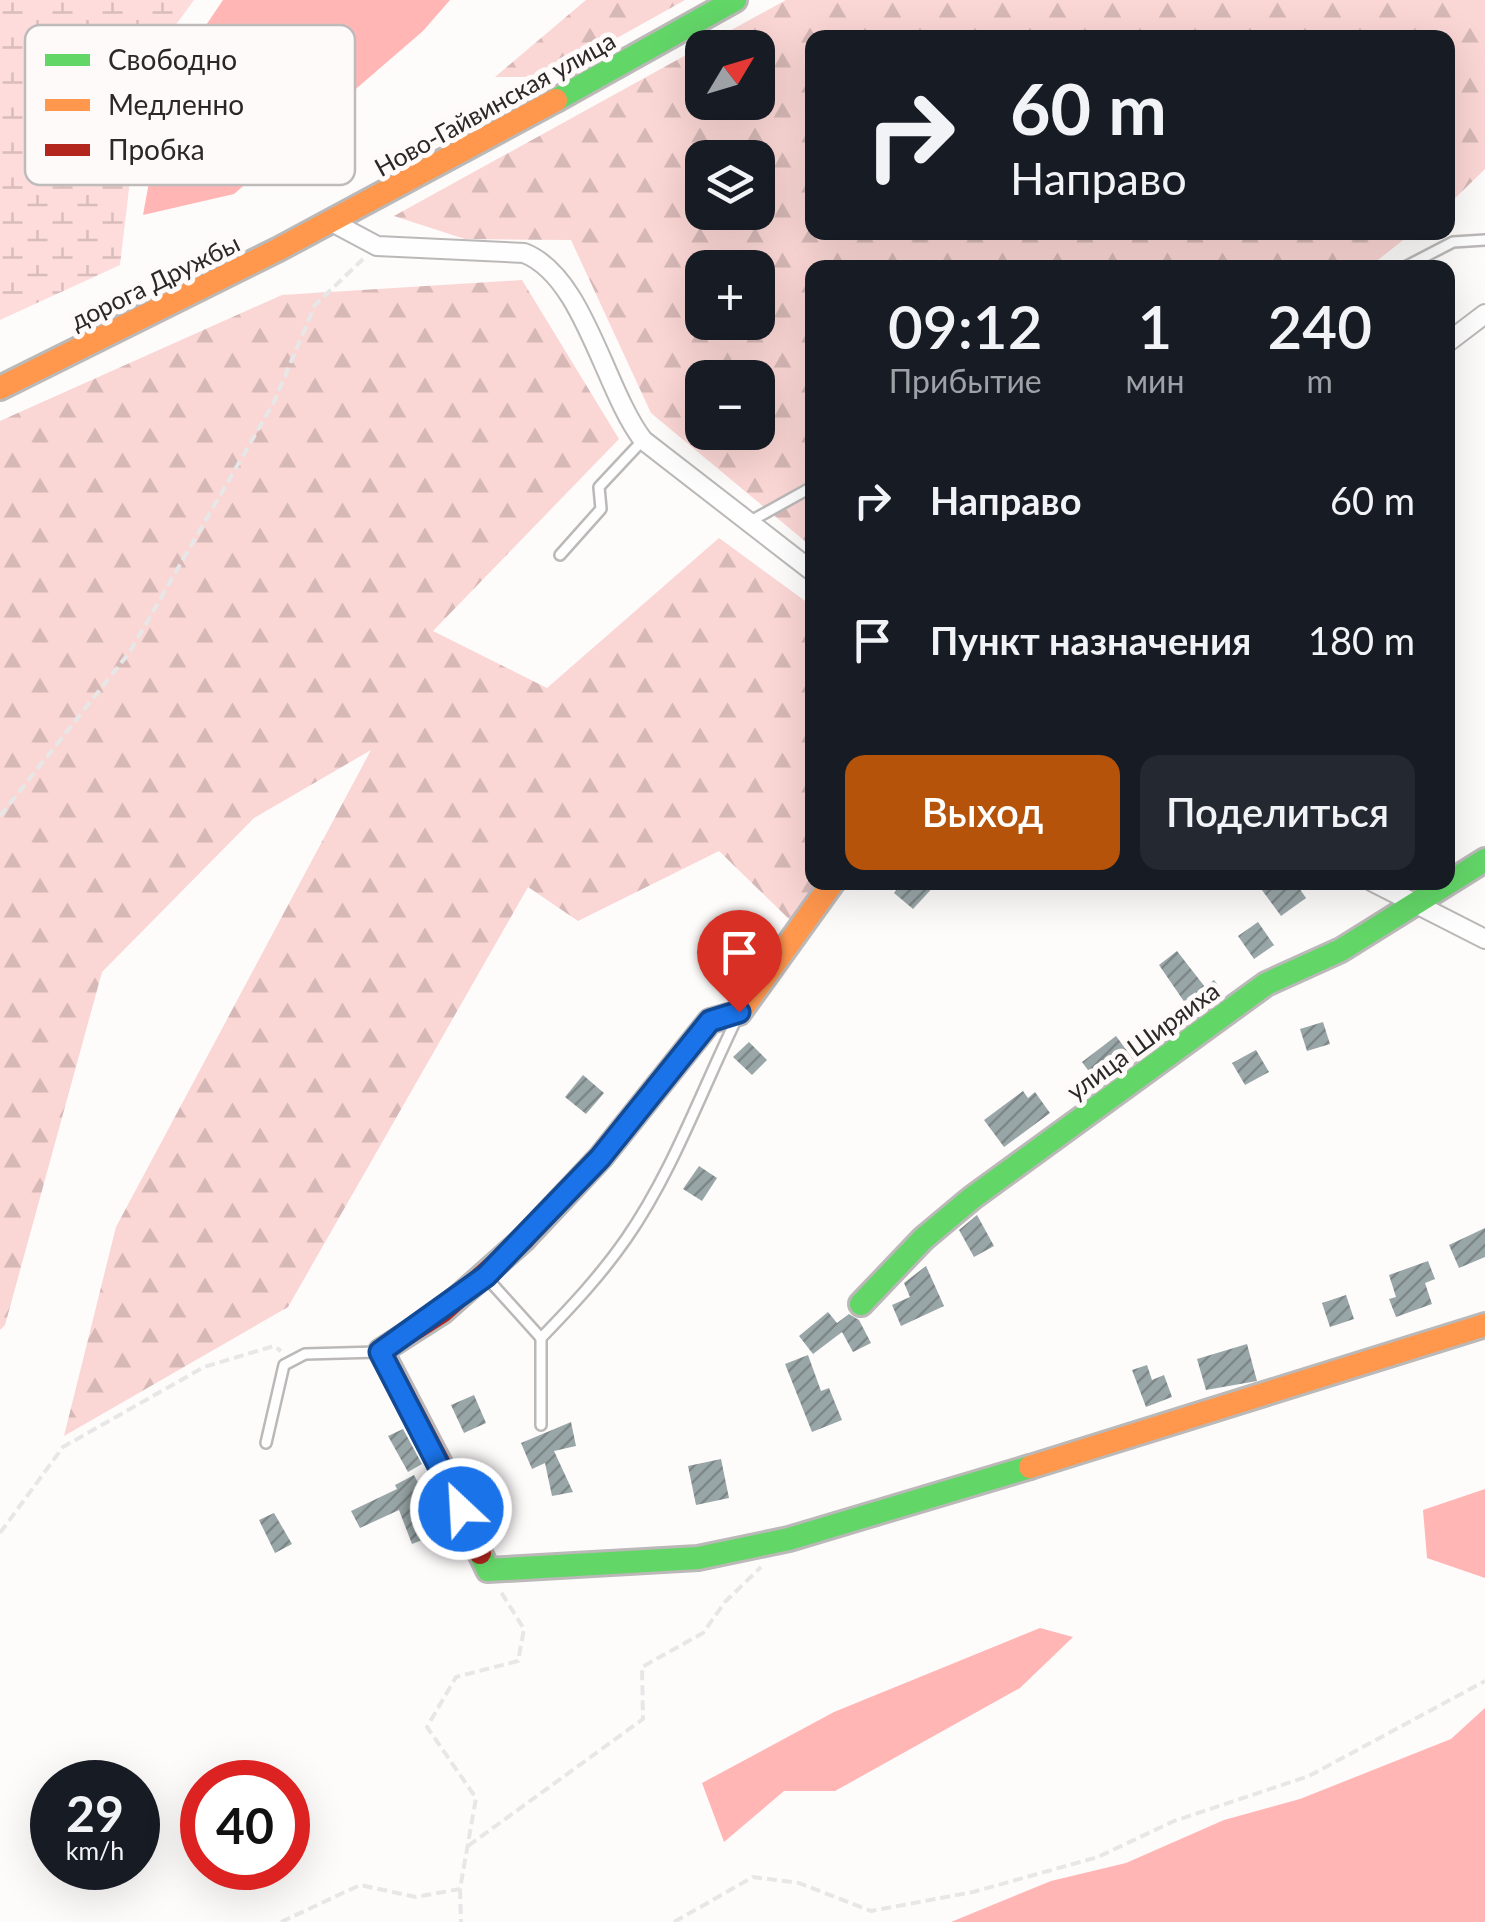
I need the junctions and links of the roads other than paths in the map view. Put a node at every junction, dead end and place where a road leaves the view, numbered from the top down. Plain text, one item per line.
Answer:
1 (735, 0) edge
2 (332, 222) junction
3 (1485, 240) edge
4 (1419, 260) edge
5 (1485, 314) edge
6 (1455, 337) edge
7 (0, 388) edge
8 (642, 440) junction
9 (805, 490) edge
10 (749, 522) junction
11 (560, 555) dead end
12 (805, 566) edge
13 (1485, 860) edge
14 (1455, 879) edge
15 (826, 890) edge
16 (1390, 890) edge
17 (1438, 890) edge
18 (1418, 903) junction
19 (1485, 938) edge
20 (739, 1012) junction
21 (486, 1276) junction
22 (861, 1304) dead end
23 (1485, 1324) edge
24 (541, 1338) junction
25 (380, 1352) junction
26 (541, 1425) dead end
27 (266, 1443) dead end

1 - 2 street, Ново-Гайвинская улица
2 - 7 street, дорога Дружбы
2 - 8 street
3 - 4 lane
5 - 6 street
8 - 10 street
8 - 11 lane
9 - 10 lane
10 - 12 street
13 - 14 street, улица Ширяиха
15 - 20 street
16 - 18 street
17 - 18 street, улица Ширяиха
18 - 19 street
18 - 22 street, улица Ширяиха
20 - 21 street
20 - 24 lane
21 - 24 lane
21 - 25 street
23 - 25 street
24 - 26 lane
25 - 27 lane

